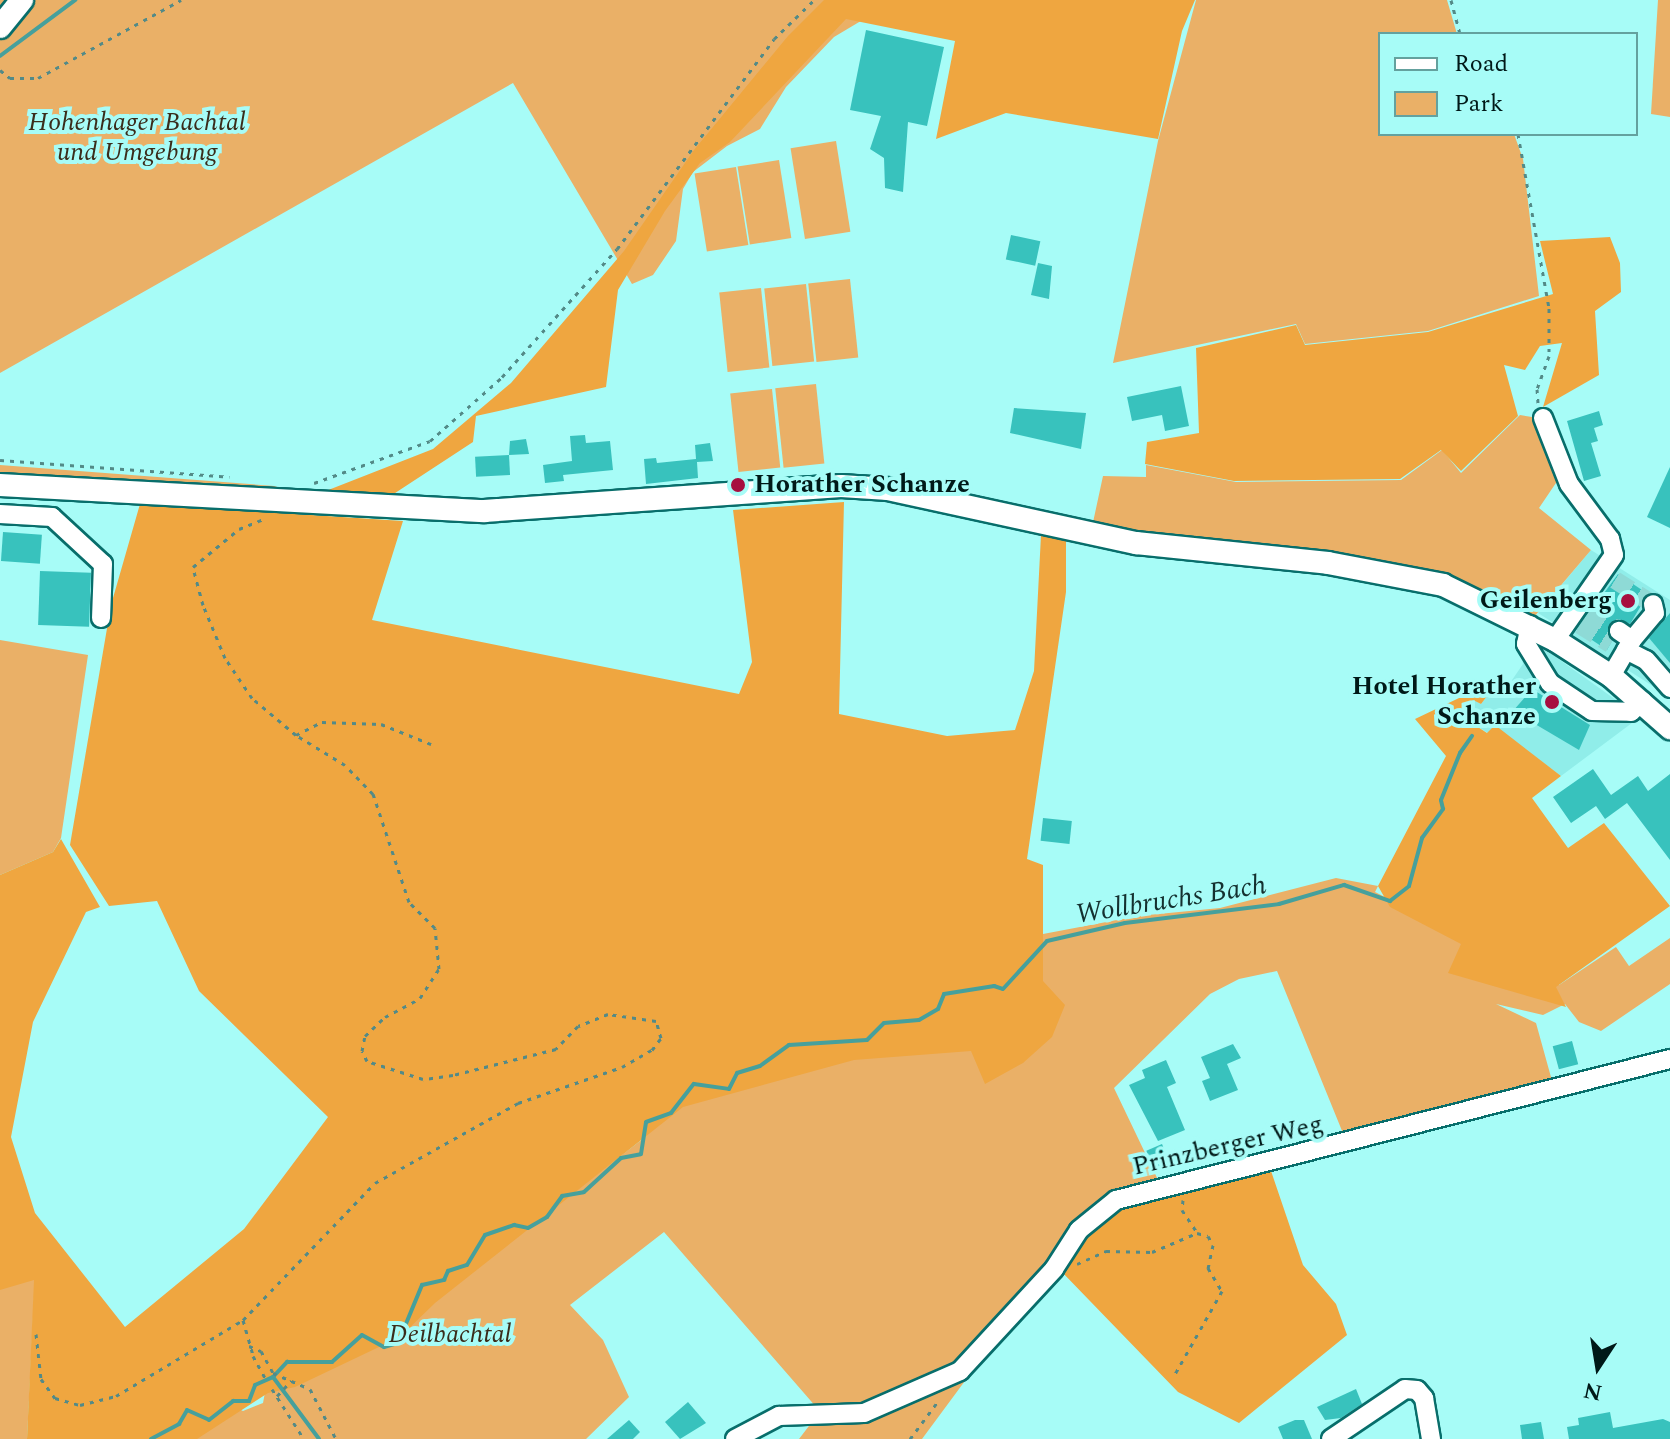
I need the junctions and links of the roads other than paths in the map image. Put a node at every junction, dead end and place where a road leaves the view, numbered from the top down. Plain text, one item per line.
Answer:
1 (22, 0) edge
2 (0, 27) edge
3 (1543, 418) road end
4 (0, 485) edge
5 (0, 514) edge
6 (1653, 604) dead end
7 (101, 618) dead end
8 (1530, 625) junction
9 (1555, 640) junction
10 (1622, 644) junction
11 (1611, 676) junction
12 (1670, 688) edge
13 (1643, 701) junction
14 (1670, 728) edge
15 (1670, 1059) edge
16 (735, 1439) edge
17 (1331, 1439) edge
18 (1431, 1439) edge

1 - 2 main road
3 - 9 lane
4 - 8 main road
5 - 7 lane
6 - 10 lane
8 - 9 main road
8 - 13 lane
9 - 11 main road
10 - 11 lane
10 - 12 lane
11 - 13 main road
13 - 14 main road
15 - 16 lane, Prinzberger Weg
17 - 18 lane

